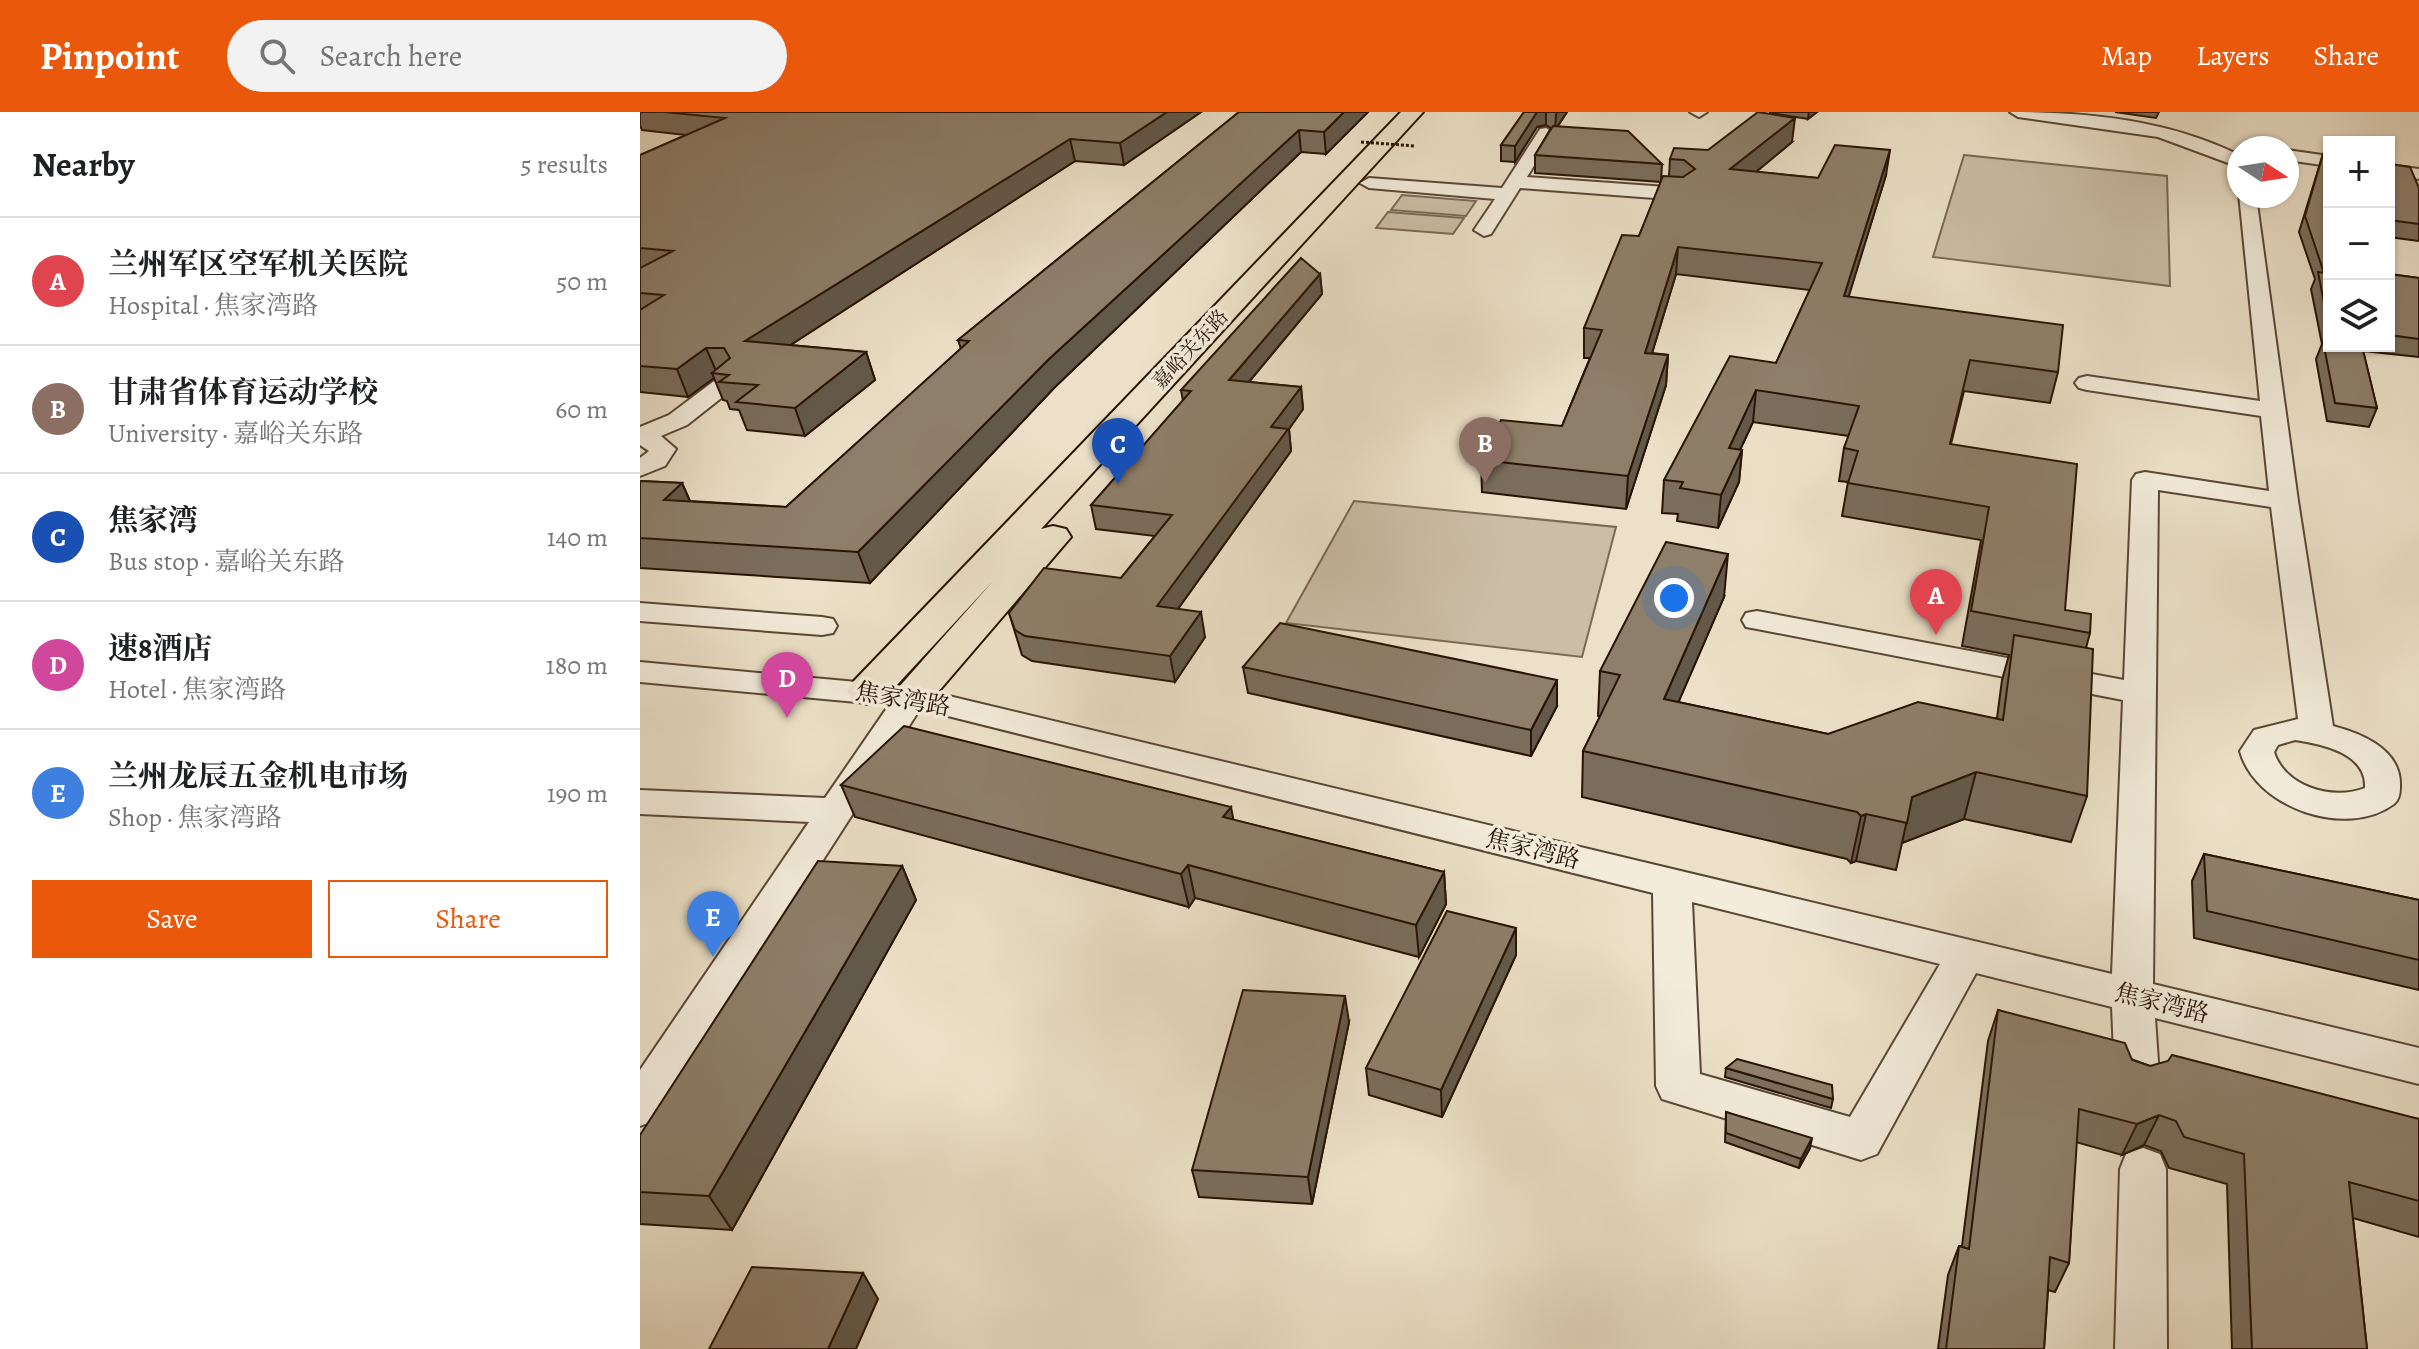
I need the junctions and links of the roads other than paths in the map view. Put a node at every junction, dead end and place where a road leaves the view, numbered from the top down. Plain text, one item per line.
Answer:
1 (1413, 112) edge
2 (1433, 112) edge
3 (2018, 112) edge
4 (1546, 133) edge
5 (2194, 141) junction
6 (2227, 146) edge
7 (2227, 156) edge
8 (2299, 157) edge
9 (2323, 160) edge
10 (2395, 171) edge
11 (2419, 174) edge
12 (1369, 183) junction
13 (1511, 188) junction
14 (1681, 194) edge
15 (2248, 208) edge
16 (1484, 230) dead end
17 (726, 383) edge
18 (2087, 383) dead end
19 (2273, 410) junction
20 (642, 436) edge
21 (640, 468) edge
22 (2284, 501) junction
23 (640, 612) edge
24 (1757, 620) dead end
25 (822, 626) dead end
26 (640, 672) edge
27 (868, 691) junction
28 (2140, 693) junction
29 (911, 697) junction
30 (2317, 731) dead end
31 (640, 802) edge
32 (835, 811) junction
33 (1672, 883) junction
34 (1966, 955) junction
35 (2132, 996) junction
36 (2419, 1066) edge
37 (2137, 1076) edge
38 (640, 1107) edge
39 (2143, 1169) dead end
40 (2141, 1349) edge

1 - 27 main road, 嘉峪关东路
2 - 12 main road, 嘉峪关东路
3 - 5 street
4 - 13 street
5 - 6 street
5 - 7 street
8 - 9 street
10 - 11 street
12 - 13 street
12 - 29 main road, 嘉峪关东路
13 - 14 street
13 - 16 street
15 - 19 street
17 - 20 street
18 - 19 street
19 - 22 street
20 - 21 street
22 - 28 street
22 - 30 street
23 - 25 street
24 - 28 street
26 - 27 street, 焦家湾路
27 - 29 street, 焦家湾路
28 - 35 street
29 - 32 street
29 - 33 street, 焦家湾路
31 - 32 street
32 - 38 street
33 - 34 street, 焦家湾路
33 - 34 street
34 - 35 street, 焦家湾路
35 - 36 street, 焦家湾路
35 - 37 street
39 - 40 street

